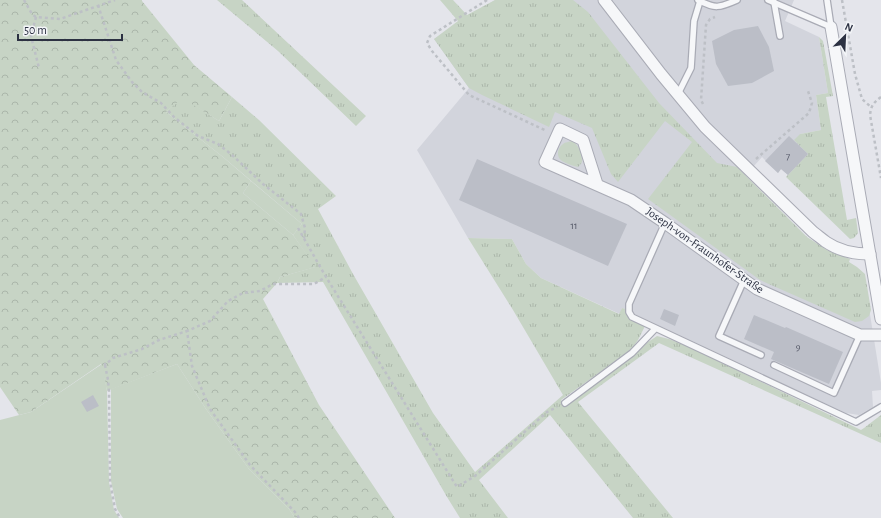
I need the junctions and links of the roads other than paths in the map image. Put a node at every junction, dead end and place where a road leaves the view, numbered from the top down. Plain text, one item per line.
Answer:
1 (604, 0) edge
2 (737, 0) edge
3 (827, 0) edge
4 (699, 1) edge
5 (771, 1) edge
6 (831, 27) junction
7 (780, 36) dead end
8 (678, 94) junction
9 (597, 184) junction
10 (665, 223) junction
11 (870, 254) junction
12 (744, 280) junction
13 (881, 319) edge
14 (655, 329) junction
15 (860, 335) junction
16 (881, 335) edge
17 (761, 355) dead end
18 (774, 365) dead end
19 (565, 403) road end
20 (881, 407) edge

1 - 8 street
2 - 4 lane
3 - 6 lane
4 - 8 lane
5 - 6 lane
5 - 7 lane
6 - 11 street
8 - 11 street
9 - 9 street, Joseph-von-Fraunhofer-Straße
9 - 10 street, Joseph-von-Fraunhofer-Straße
10 - 12 street, Joseph-von-Fraunhofer-Straße
10 - 14 lane
11 - 13 street
12 - 15 street, Joseph-von-Fraunhofer-Straße
12 - 17 lane
14 - 19 lane
14 - 20 lane
15 - 16 street, Joseph-von-Fraunhofer-Straße
15 - 18 lane

